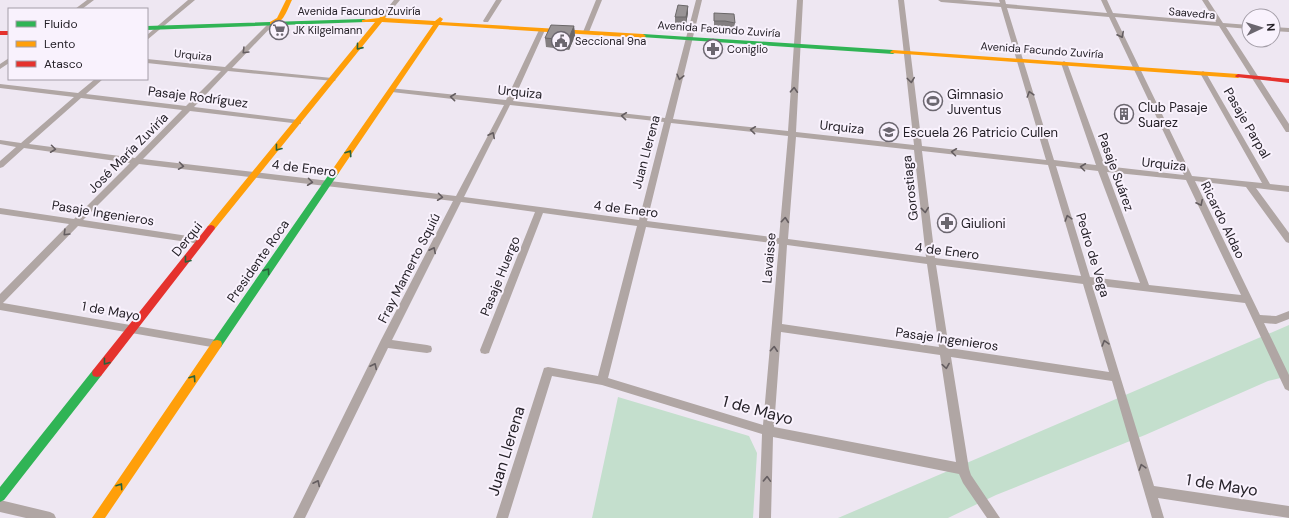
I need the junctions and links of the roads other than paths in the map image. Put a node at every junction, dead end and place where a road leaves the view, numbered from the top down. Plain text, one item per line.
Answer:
1 (91, 0) edge
2 (192, 0) edge
3 (289, 0) edge
4 (396, 0) edge
5 (499, 0) edge
6 (599, 0) edge
7 (699, 0) edge
8 (800, 0) edge
9 (901, 0) edge
10 (941, 0) edge
11 (947, 0) edge
12 (1104, 0) edge
13 (1205, 0) edge
14 (1003, 3) edge
15 (79, 8) edge
16 (1111, 16) junction
17 (382, 18) junction
18 (276, 21) junction
19 (438, 21) junction
20 (486, 21) junction
21 (148, 24) edge
22 (162, 25) junction
23 (1222, 25) junction
24 (1241, 26) edge
25 (148, 28) edge
26 (542, 30) junction
27 (587, 30) junction
28 (148, 37) edge
29 (690, 37) junction
30 (797, 44) junction
31 (907, 51) junction
32 (1019, 58) junction
33 (8, 61) edge
34 (148, 61) edge
35 (1064, 63) junction
36 (1136, 66) junction
37 (0, 67) edge
38 (227, 69) junction
39 (1203, 73) junction
40 (1252, 74) junction
41 (1289, 76) edge
42 (98, 80) edge
43 (332, 80) junction
44 (1289, 81) edge
45 (0, 86) edge
46 (392, 90) junction
47 (80, 96) junction
48 (508, 103) junction
49 (189, 108) junction
50 (669, 121) junction
51 (298, 122) junction
52 (1289, 130) edge
53 (792, 134) junction
54 (0, 142) edge
55 (23, 145) junction
56 (919, 148) junction
57 (137, 160) junction
58 (1051, 164) junction
59 (0, 165) edge
60 (1102, 170) junction
61 (256, 176) junction
62 (1188, 179) junction
63 (328, 184) junction
64 (1249, 185) junction
65 (1268, 187) junction
66 (1289, 189) edge
67 (459, 200) junction
68 (0, 211) edge
69 (540, 211) junction
70 (77, 222) junction
71 (641, 224) junction
72 (1289, 240) edge
73 (201, 241) junction
74 (783, 242) junction
75 (931, 262) junction
76 (1087, 281) junction
77 (1146, 288) junction
78 (0, 300) edge
79 (1248, 300) junction
80 (0, 306) edge
81 (1289, 314) edge
82 (1257, 319) junction
83 (776, 327) junction
84 (132, 329) junction
85 (385, 343) junction
86 (217, 344) junction
87 (427, 350) dead end
88 (485, 350) dead end
89 (943, 351) junction
90 (548, 371) joint
91 (1115, 377) junction
92 (602, 381) junction
93 (1289, 386) edge
94 (768, 431) junction
95 (963, 468) junction
96 (1150, 491) junction
97 (0, 496) edge
98 (0, 506) edge
99 (1289, 512) edge
100 (50, 518) edge
101 (98, 518) edge
102 (299, 518) edge
103 (502, 518) edge
104 (765, 518) edge
105 (994, 518) edge
106 (1158, 518) edge

1 - 15 street
2 - 22 street
3 - 18 main road
4 - 17 street, Derqui
5 - 20 street
6 - 27 street
7 - 29 street, Juan Llerena
8 - 30 street, Lavaisse
9 - 31 street, Gorostiaga
10 - 11 street, Saavedra
11 - 14 street, Saavedra
12 - 16 street, Ricardo Aldao
13 - 23 street
14 - 16 street, Saavedra
14 - 32 street, Pedro de Vega
16 - 23 street, Saavedra
16 -> 36 street, Ricardo Aldao
17 - 18 main road, Avenida Facundo Zuviría
17 - 19 main road, Avenida Facundo Zuviría
17 -> 43 main road, Derqui
18 - 22 main road, Avenida Facundo Zuviría
18 -> 38 street, José María Zuviría
19 - 20 main road, Avenida Facundo Zuviría
19 - 26 main road, Avenida Facundo Zuviría
19 - 46 main road, Presidente Roca
20 - 27 main road, Avenida Facundo Zuviría
21 - 22 main road, Avenida Facundo Zuviría
22 - 25 main road, Avenida Facundo Zuviría
22 - 28 street
23 - 24 street, Saavedra
23 - 40 street
26 - 27 main road, Avenida Facundo Zuviría
26 - 48 street, Fray Mamerto Squiú
27 - 29 main road, Avenida Facundo Zuviría
29 - 30 main road, Avenida Facundo Zuviría
29 -> 50 street, Juan Llerena
30 - 31 main road, Avenida Facundo Zuviría
53 -> 30 street, Lavaisse
31 - 32 main road, Avenida Facundo Zuviría
31 -> 56 street, Gorostiaga
32 - 35 main road, Avenida Facundo Zuviría
32 - 36 main road, Avenida Facundo Zuviría
58 -> 32 street, Pedro de Vega
33 - 37 street
34 - 38 street, Urquiza
35 - 36 main road, Avenida Facundo Zuviría
35 - 60 street, Pasaje Suárez
36 - 39 main road, Avenida Facundo Zuviría
36 - 40 main road, Avenida Facundo Zuviría
36 - 62 street, Ricardo Aldao
38 - 43 street, Urquiza
38 - 49 street, José María Zuviría
39 - 40 main road, Avenida Facundo Zuviría
39 - 65 street, Pasaje Parpal
40 - 41 main road, Avenida Facundo Zuviría
40 - 44 main road, Avenida Facundo Zuviría
40 - 52 street
42 - 47 street
43 - 51 main road, Derqui
45 - 47 street, Pasaje Rodríguez
48 -> 46 street, Urquiza
63 -> 46 main road, Presidente Roca
47 - 49 street, Pasaje Rodríguez
47 - 55 street
50 -> 48 street, Urquiza
67 -> 48 street, Fray Mamerto Squiú
49 - 51 street, Pasaje Rodríguez
49 - 57 street, José María Zuviría
53 -> 50 street, Urquiza
50 - 71 street, Juan Llerena
51 -> 61 main road, Derqui
53 - 56 street, Urquiza
74 -> 53 street, Lavaisse
54 - 55 street, 4 de Enero
55 -> 57 street, 4 de Enero
55 - 59 street
58 -> 56 street, Urquiza
56 -> 75 street, Gorostiaga
57 -> 61 street, 4 de Enero
57 - 70 street, José María Zuviría
60 -> 58 street, Urquiza
76 -> 58 street, Pedro de Vega
60 - 62 street, Urquiza
60 - 77 street, Pasaje Suárez
61 -> 63 street, 4 de Enero
61 - 73 main road, Derqui
62 - 64 street, Urquiza
62 -> 79 street, Ricardo Aldao
63 -> 67 street, 4 de Enero
86 -> 63 main road, Presidente Roca
64 - 65 street, Urquiza
64 - 72 street
65 - 66 street, Urquiza
67 - 69 street, 4 de Enero
85 -> 67 street, Fray Mamerto Squiú
68 - 70 street, Pasaje Ingenieros
69 - 71 street, 4 de Enero
69 - 88 street, Pasaje Huergo
70 - 73 street, Pasaje Ingenieros
70 -> 78 street, José María Zuviría
71 - 74 street, 4 de Enero
71 - 92 street, Juan Llerena
73 -> 84 main road, Derqui
74 - 75 street, 4 de Enero
74 - 83 street, Lavaisse
75 - 76 street, 4 de Enero
75 - 89 street, Gorostiaga
76 - 77 street, 4 de Enero
91 -> 76 street, Pedro de Vega
77 - 79 street, 4 de Enero
79 - 82 street, Ricardo Aldao
80 - 84 street, 1 de Mayo
81 - 82 street
82 - 93 street, Ricardo Aldao
83 - 89 street, Pasaje Ingenieros
94 -> 83 street, Lavaisse
84 - 86 street, 1 de Mayo
84 -> 97 main road, Derqui
85 - 87 street
102 -> 85 street, Fray Mamerto Squiú
101 -> 86 main road, Presidente Roca
89 - 91 street, Pasaje Ingenieros
89 -> 95 street, Gorostiaga
90 - 92 street, 1 de Mayo
90 - 103 street, Juan Llerena
96 -> 91 street, Pedro de Vega
92 - 94 street, 1 de Mayo
94 - 95 street, 1 de Mayo
104 -> 94 street, Lavaisse
95 - 105 street, Gorostiaga
96 - 99 street, 1 de Mayo
96 - 106 street, Pedro de Vega
98 - 100 street

